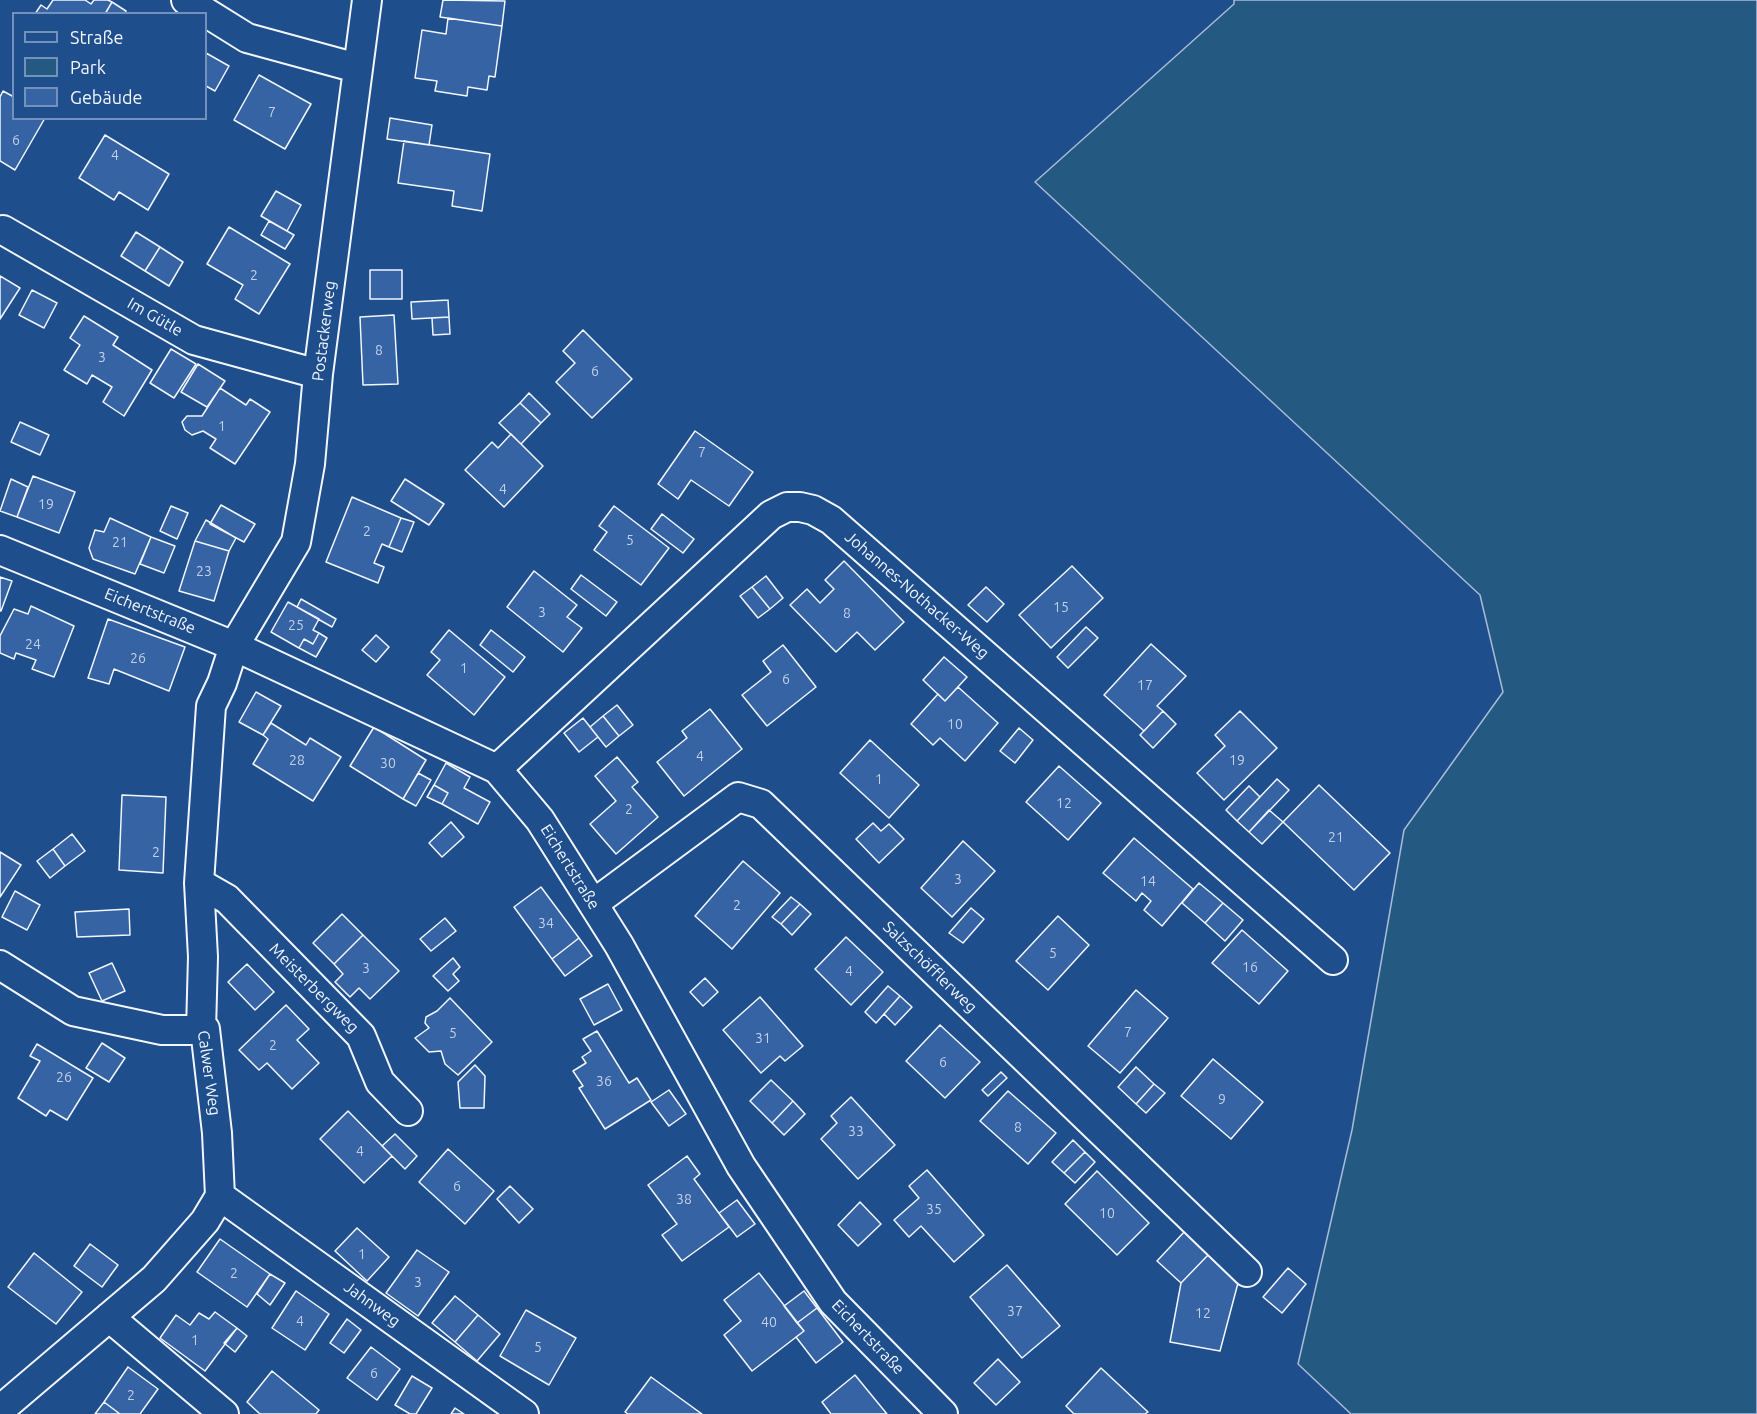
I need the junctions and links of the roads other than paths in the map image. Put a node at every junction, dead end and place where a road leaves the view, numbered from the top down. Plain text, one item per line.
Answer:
1 (186, 0) edge
2 (367, 0) edge
3 (205, 12) edge
4 (207, 13) edge
5 (357, 68) junction
6 (3, 230) dead end
7 (318, 375) junction
8 (0, 550) edge
9 (234, 646) junction
10 (497, 769) junction
11 (199, 883) junction
12 (593, 904) junction
13 (1333, 960) dead end
14 (0, 964) edge
15 (201, 1030) junction
16 (408, 1111) dead end
17 (220, 1196) junction
18 (1247, 1272) dead end
19 (109, 1317) junction
20 (0, 1410) edge
21 (224, 1414) edge
22 (524, 1414) edge
23 (943, 1414) edge

1 - 3 street
2 - 5 street, Postackerweg
4 - 5 street
5 - 7 street, Postackerweg
6 - 7 street, Im Gütle
7 - 9 street, Postackerweg
8 - 9 street, Eichertstraße
9 - 10 street, Eichertstraße
9 - 11 street, Calwer Weg
10 - 12 street, Eichertstraße
10 - 13 street, Johannes-Nothacker-Weg
11 - 15 street, Calwer Weg
11 - 16 street, Meisterbergweg
12 - 18 street, Salzschöfflerweg
12 - 23 street, Eichertstraße
14 - 15 street
15 - 17 street, Calwer Weg
17 - 19 street
17 - 22 street, Jahnweg
19 - 20 street
19 - 21 street

